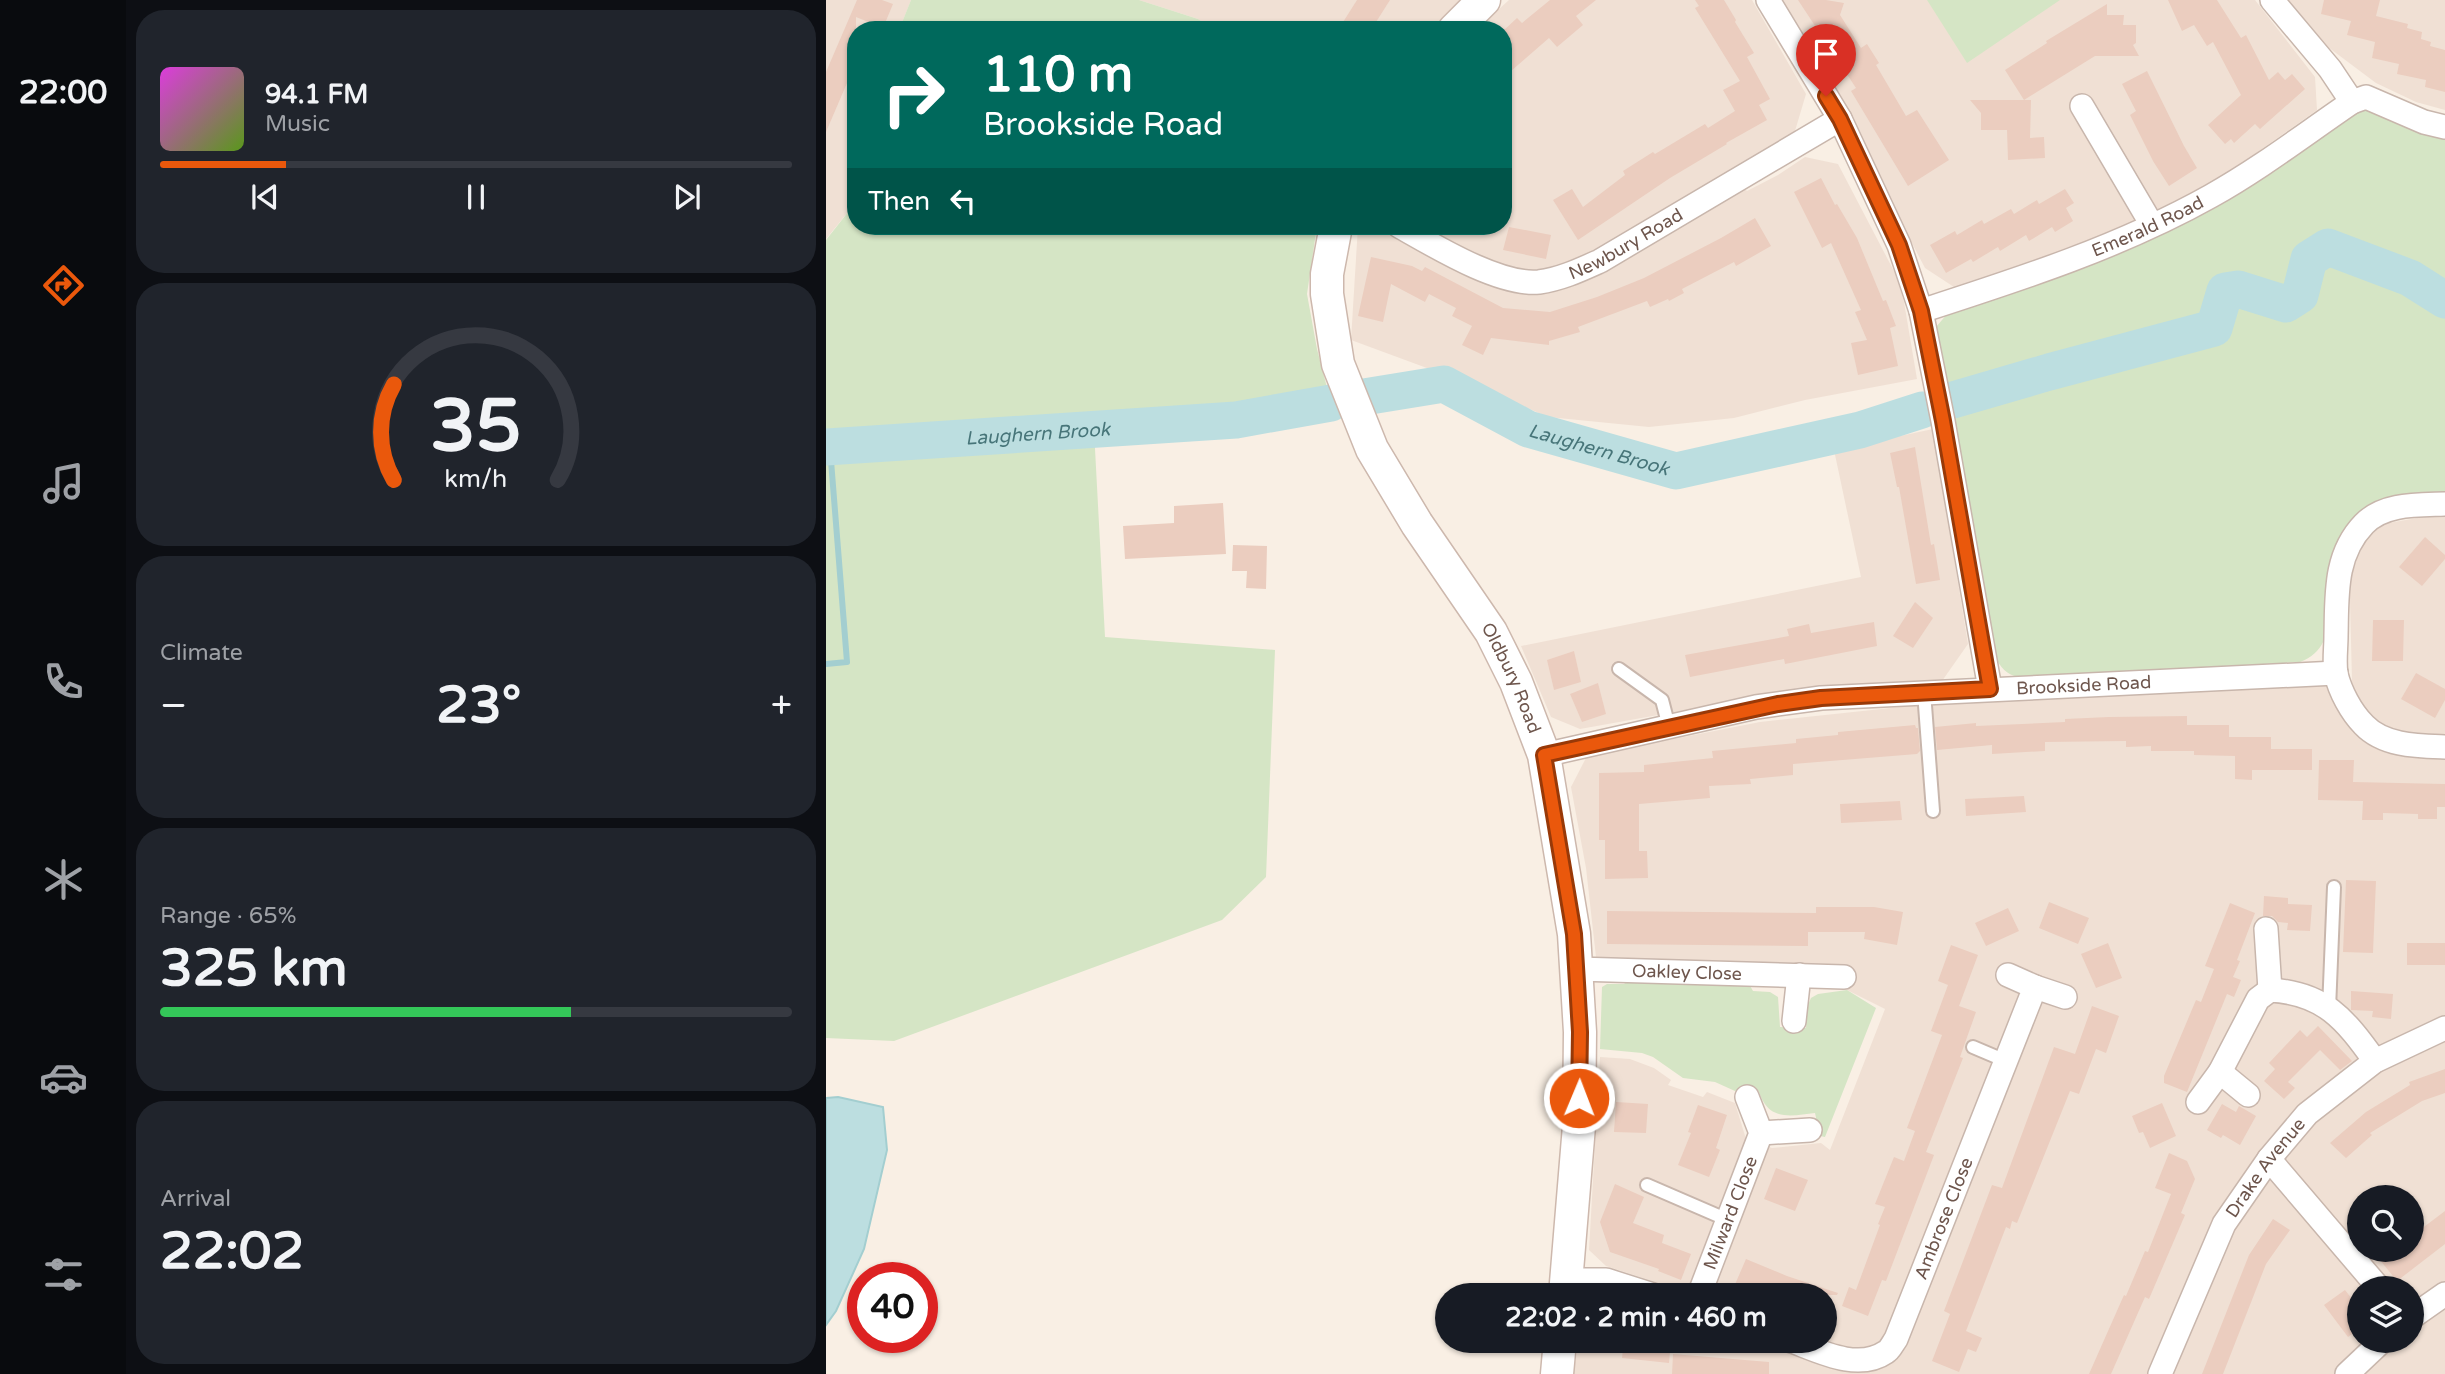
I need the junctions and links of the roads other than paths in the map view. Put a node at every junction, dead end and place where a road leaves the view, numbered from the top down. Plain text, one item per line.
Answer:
1 (1484, 0) edge
2 (1769, 0) edge
3 (2272, 0) edge
4 (1463, 21) edge
5 (2352, 102) junction
6 (2082, 106) dead end
7 (1840, 119) junction
8 (2445, 127) edge
9 (2152, 225) junction
10 (1334, 235) edge
11 (1415, 235) edge
12 (1921, 311) junction
13 (2445, 504) edge
14 (1619, 669) dead end
15 (2336, 673) junction
16 (1990, 689) junction
17 (1924, 692) junction
18 (1669, 727) junction
19 (2445, 747) edge
20 (1544, 755) junction
21 (1933, 811) dead end
22 (2334, 887) dead end
23 (2266, 929) dead end
24 (1577, 969) junction
25 (1799, 975) junction
26 (2008, 975) dead end
27 (1844, 977) dead end
28 (2035, 987) junction
29 (2270, 990) junction
30 (2065, 997) dead end
31 (2329, 1009) junction
32 (1794, 1021) dead end
33 (2445, 1028) edge
34 (1973, 1047) dead end
35 (2375, 1060) junction
36 (2006, 1062) junction
37 (2220, 1072) junction
38 (2248, 1095) dead end
39 (1747, 1097) dead end
40 (2198, 1102) dead end
41 (1810, 1130) dead end
42 (1761, 1133) junction
43 (2269, 1159) junction
44 (1647, 1185) dead end
45 (1728, 1220) junction
46 (2369, 1276) edge
47 (1565, 1283) edge
48 (1588, 1283) edge
49 (1615, 1283) edge
50 (1704, 1283) edge
51 (2445, 1294) edge
52 (2424, 1309) edge
53 (1559, 1353) edge
54 (1827, 1353) edge
55 (2369, 1353) edge
56 (1557, 1374) edge
57 (2160, 1374) edge
58 (2347, 1374) edge

1 - 4 street
2 - 7 street
3 - 5 street
5 - 8 street
5 - 9 street, Emerald Road
6 - 9 street
7 - 11 street, Newbury Road
7 - 12 street
9 - 12 street, Emerald Road
10 - 20 street, Oldbury Road
12 - 16 street
13 - 15 street
14 - 18 lane
15 - 16 street, Brookside Road
15 - 19 street
16 - 17 street, Brookside Road
17 - 18 street, Brookside Road
17 - 21 lane
18 - 20 street, Brookside Road
20 - 24 street, Oldbury Road
22 - 31 lane
23 - 29 street
24 - 25 street, Oakley Close
24 - 47 street, Oldbury Road
25 - 27 street, Oakley Close
25 - 32 street
26 - 28 street
28 - 30 street
28 - 36 street, Ambrose Close
29 - 31 street
29 - 37 street
31 - 35 street
33 - 35 street, Drake Avenue
34 - 36 lane
35 - 43 street, Drake Avenue
36 - 54 street, Ambrose Close
37 - 38 street
37 - 40 street
39 - 42 street
41 - 42 street
42 - 45 street, Milward Close
43 - 46 street
43 - 57 street, Drake Avenue
44 - 45 lane
45 - 50 street, Milward Close
48 - 49 street
51 - 52 street
53 - 56 street
55 - 58 street

